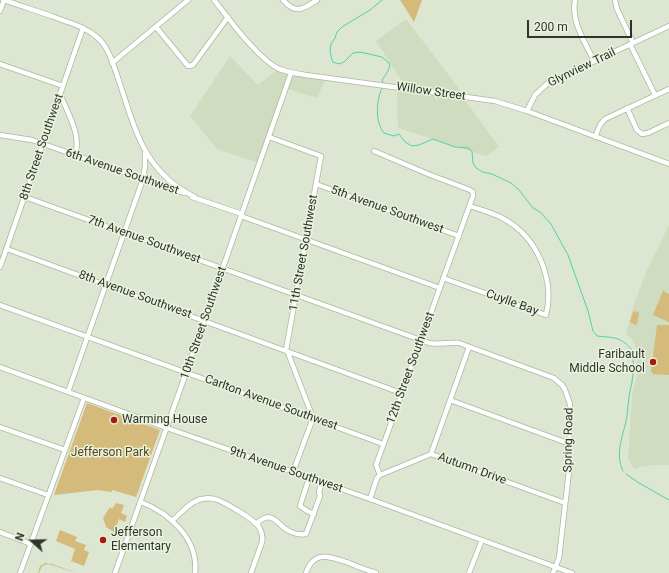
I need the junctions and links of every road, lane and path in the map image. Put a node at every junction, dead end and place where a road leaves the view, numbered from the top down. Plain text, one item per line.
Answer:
1 (4, 0) edge
2 (188, 0) edge
3 (214, 0) edge
4 (283, 0) edge
5 (317, 0) edge
6 (575, 0) edge
7 (615, 0) edge
8 (0, 11) edge
9 (228, 17) junction
10 (669, 26) edge
11 (156, 27) junction
12 (83, 28) junction
13 (631, 44) junction
14 (594, 61) junction
15 (112, 63) junction
16 (0, 64) edge
17 (291, 73) junction
18 (63, 86) junction
19 (669, 89) edge
20 (60, 94) junction
21 (655, 95) junction
22 (627, 108) junction
23 (527, 110) junction
24 (669, 123) edge
25 (0, 135) edge
26 (269, 137) junction
27 (595, 137) junction
28 (43, 144) junction
29 (145, 151) junction
30 (374, 151) dead end
31 (75, 155) junction
32 (669, 164) edge
33 (143, 179) junction
34 (316, 184) junction
35 (25, 196) junction
36 (195, 197) junction
37 (470, 206) junction
38 (241, 215) junction
39 (124, 232) junction
40 (459, 236) junction
41 (306, 240) junction
42 (6, 249) junction
43 (0, 267) edge
44 (223, 268) junction
45 (443, 278) junction
46 (106, 284) junction
47 (440, 288) junction
48 (296, 295) junction
49 (0, 306) edge
50 (204, 320) junction
51 (87, 337) junction
52 (421, 340) junction
53 (469, 347) junction
54 (287, 351) junction
55 (0, 367) edge
56 (186, 373) junction
57 (68, 392) junction
58 (402, 393) junction
59 (84, 398) junction
60 (450, 400) junction
61 (313, 418) junction
62 (0, 427) edge
63 (167, 428) junction
64 (383, 444) junction
65 (570, 444) junction
66 (64, 450) junction
67 (431, 454) junction
68 (293, 472) junction
69 (380, 475) junction
70 (0, 478) edge
71 (309, 478) junction
72 (322, 482) junction
73 (48, 496) junction
74 (370, 499) junction
75 (141, 502) junction
76 (565, 503) junction
77 (314, 514) junction
78 (172, 521) junction
79 (256, 524) junction
80 (0, 532) edge
81 (482, 540) junction
82 (30, 544) junction
83 (556, 567) junction
84 (364, 571) edge
85 (20, 573) edge
86 (115, 573) edge
87 (195, 573) edge
88 (252, 573) edge
89 (306, 573) edge
90 (376, 573) edge
91 (470, 573) edge
92 (553, 573) edge
93 (572, 573) edge

1 - 8 street
1 - 12 street
2 - 11 street
3 - 9 street, Willow Street
4 - 5 street
6 - 14 street
7 - 13 street
9 - 11 street
9 - 17 street, Willow Street
10 - 13 street, Glynview Trail
11 - 15 street
12 - 15 street
12 - 18 street, 8th Street Southwest
13 - 14 street, Glynview Trail
13 - 21 street
14 - 23 street, Glynview Trail
15 - 29 street
16 - 18 street
17 - 23 street, Willow Street
17 - 26 street, 10th Street Southwest
18 - 20 street, 8th Street Southwest
19 - 21 street
20 - 28 street, 8th Street Southwest
20 - 31 street
21 - 22 street
22 - 24 street
22 - 27 street
23 - 27 street, Willow Street
25 - 28 street, 6th Avenue Southwest
26 - 34 street, 11th Street Southwest
26 - 38 street, 10th Street Southwest
27 - 32 street, Willow Street
28 - 31 street, 6th Avenue Southwest
28 - 35 street, 8th Street Southwest
29 - 33 street
29 - 36 street
30 - 37 street
31 - 33 street, 6th Avenue Southwest
33 - 36 street, 6th Avenue Southwest
33 - 39 street
34 - 40 street, 5th Avenue Southwest
34 - 41 street, 11th Street Southwest
35 - 39 street, 7th Avenue Southwest
35 - 42 street, 8th Street Southwest
36 - 38 street, 6th Avenue Southwest
37 - 40 street
37 - 45 street, Cuylle Bay
38 - 41 street, 6th Avenue Southwest
38 - 44 street, 10th Street Southwest
39 - 44 street, 7th Avenue Southwest
39 - 46 street
40 - 45 street, 12th Street Southwest
41 - 47 street, 6th Avenue Southwest
41 - 48 street, 11th Street Southwest
42 - 43 street, 8th Street Southwest
42 - 46 street, 8th Avenue Southwest
44 - 48 street, 7th Avenue Southwest
44 - 50 street, 10th Street Southwest
45 - 47 street, 12th Street Southwest
46 - 50 street, 8th Avenue Southwest
46 - 51 street
47 - 52 street, 12th Street Southwest
48 - 52 street, 7th Avenue Southwest
48 - 54 street, 11th Street Southwest
49 - 51 street, Carlton Avenue Southwest
50 - 54 street, 8th Avenue Southwest
50 - 56 street, 10th Street Southwest
51 - 56 street, Carlton Avenue Southwest
51 - 57 street
52 - 53 street, Spring Road
52 - 58 street, 12th Street Southwest
53 - 60 street
53 - 65 street, Spring Road
54 - 58 street, 8th Avenue Southwest
54 - 61 street
55 - 57 street, 9th Avenue Southwest
56 - 61 street, Carlton Avenue Southwest
56 - 63 street, 10th Street Southwest
57 - 59 street, 9th Avenue Southwest
58 - 64 street, 12th Street Southwest
59 - 63 street, 9th Avenue Southwest
59 - 66 street
60 - 65 street
60 - 67 street
61 - 64 street, Carlton Avenue Southwest
61 - 68 street
62 - 66 street
63 - 68 street, 9th Avenue Southwest
63 - 75 street, 10th Street Southwest
64 - 69 street, 12th Street Southwest
65 - 76 street, Spring Road
66 - 73 street
67 - 69 street, Autumn Drive
67 - 76 street, Autumn Drive
68 - 71 street, 9th Avenue Southwest
69 - 74 street, 12th Street Southwest
70 - 73 street
71 - 72 street, 9th Avenue Southwest
71 - 77 street
72 - 74 street, 9th Avenue Southwest
72 - 77 street
73 - 82 street
74 - 81 street, 9th Avenue Southwest
75 - 78 street
75 - 86 street, 10th Street Southwest
76 - 83 street, Spring Road
77 - 79 street
78 - 79 street
78 - 87 street
79 - 88 street
80 - 82 street
81 - 83 street, 9th Avenue Southwest
81 - 91 street
82 - 85 street
83 - 92 street, Spring Road
83 - 93 street, 9th Avenue Southwest
84 - 89 street
84 - 90 street

